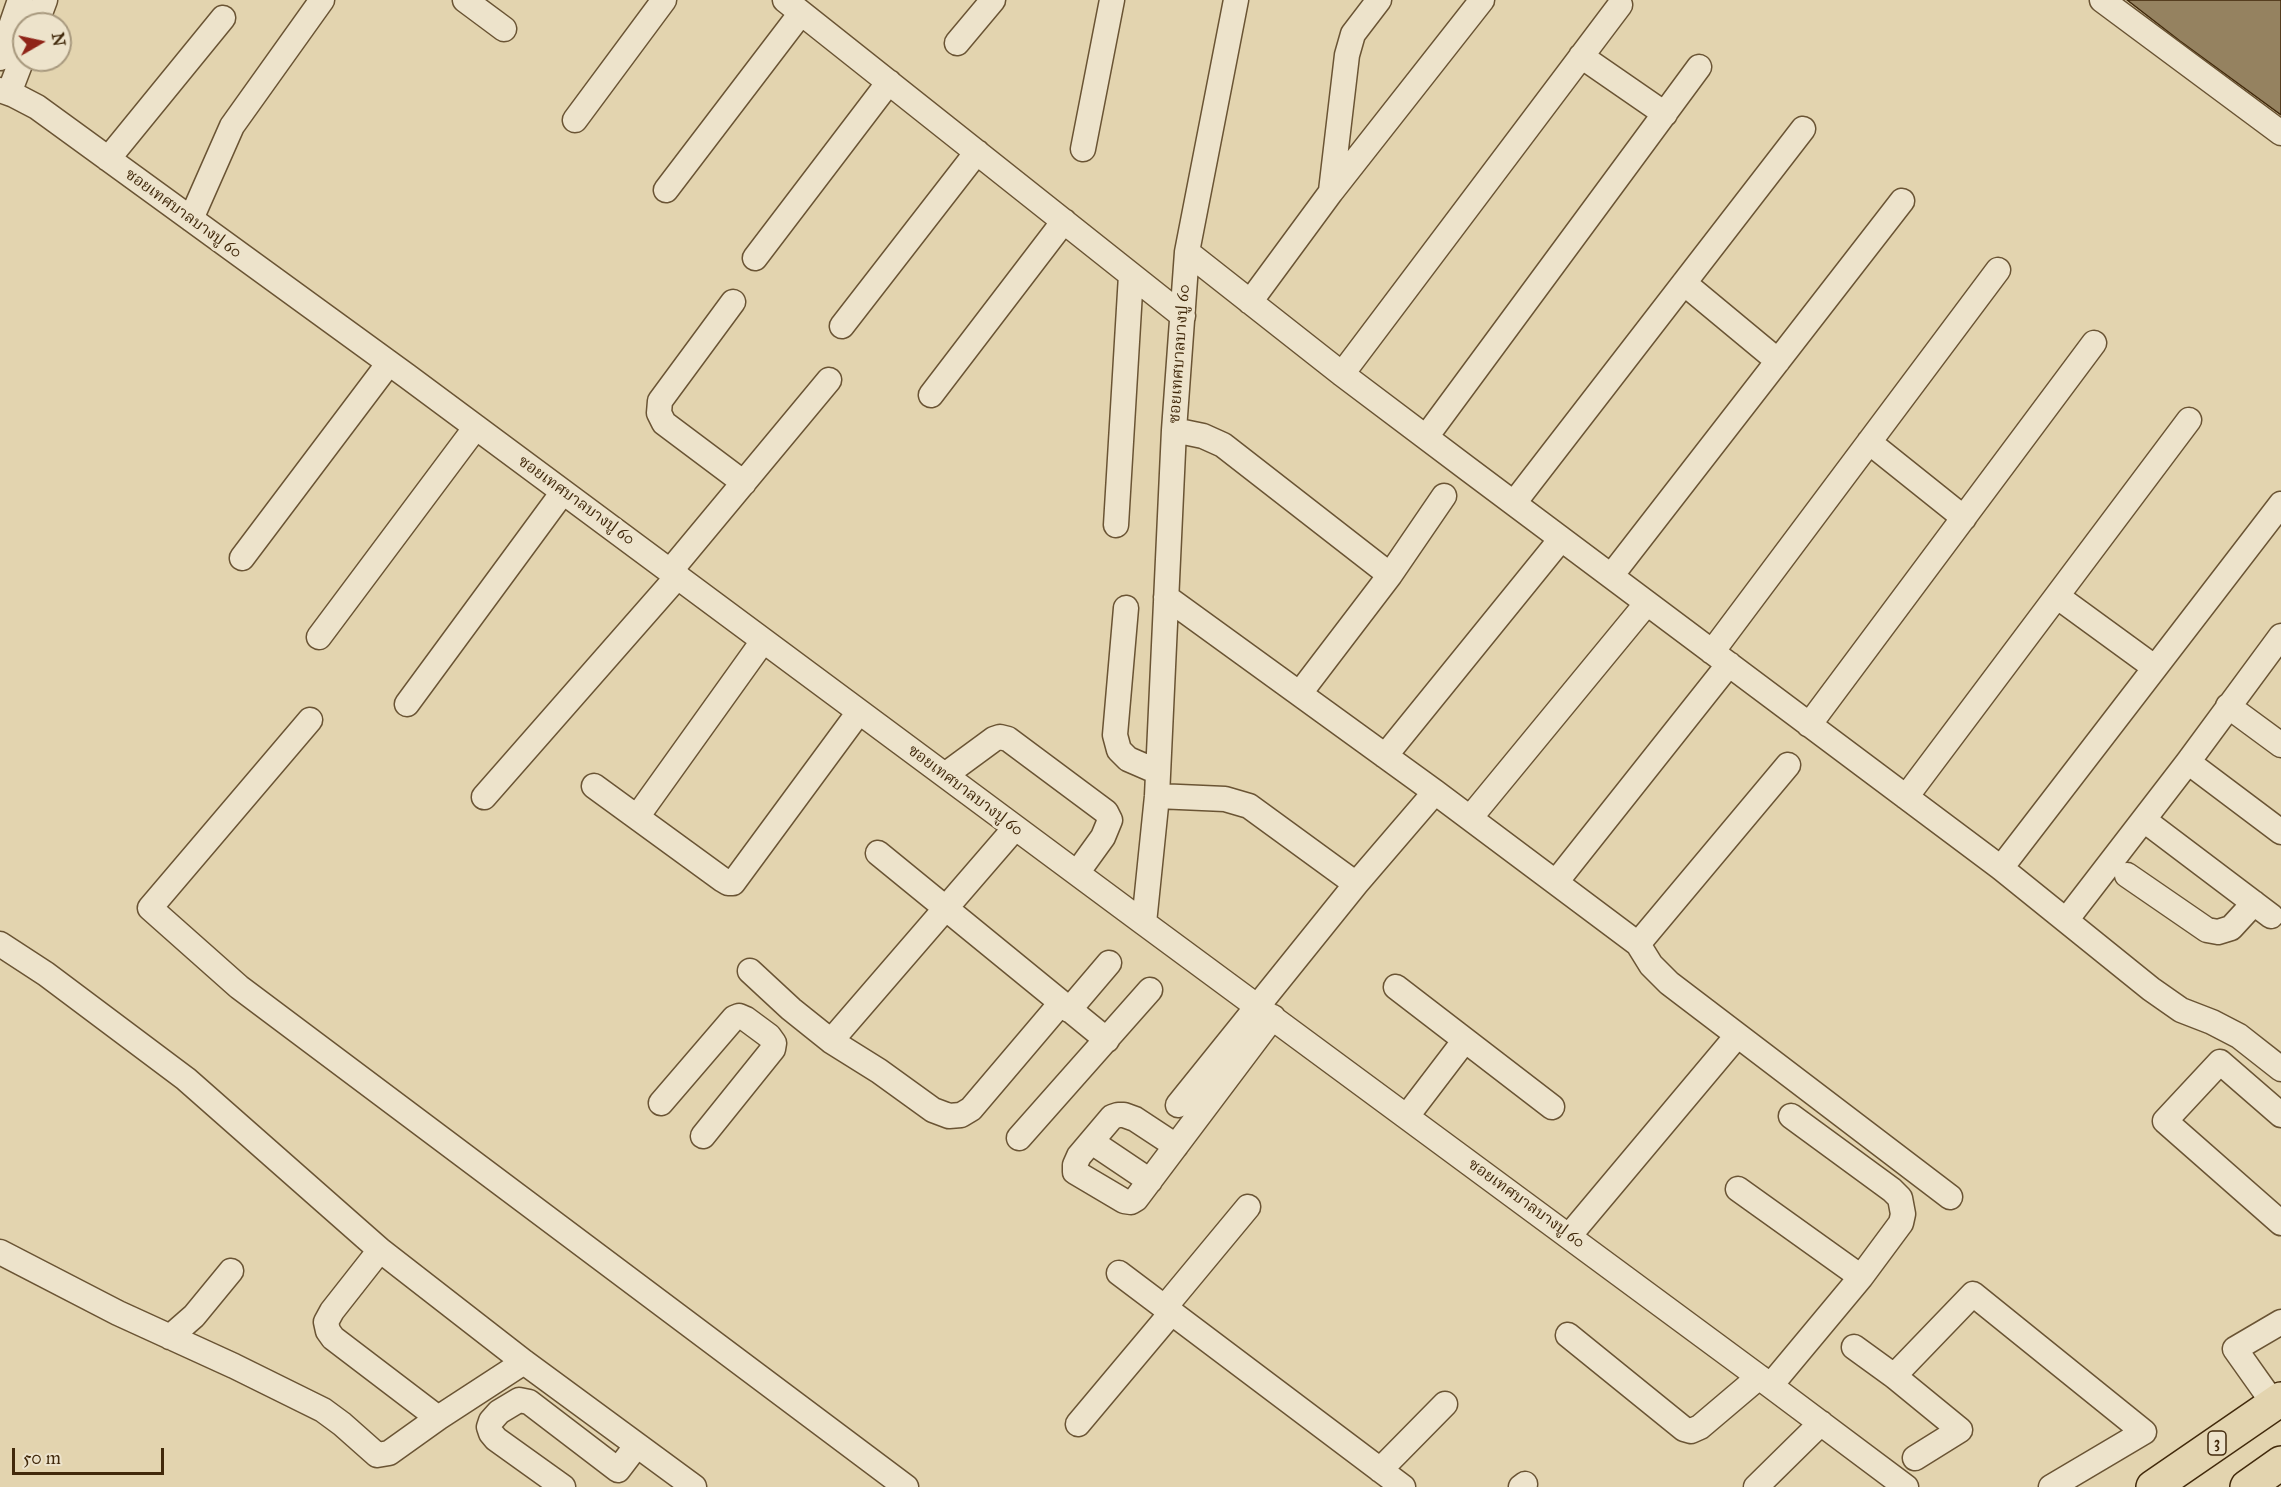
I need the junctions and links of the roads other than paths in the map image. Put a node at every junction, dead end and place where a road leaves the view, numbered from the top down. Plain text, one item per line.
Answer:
1 (20, 0) edge
2 (322, 0) edge
3 (465, 0) edge
4 (664, 0) edge
5 (993, 0) edge
6 (1112, 0) edge
7 (1236, 0) edge
8 (1379, 0) edge
9 (1482, 0) edge
10 (2102, 0) edge
11 (1620, 5) dead end
12 (793, 7) edge
13 (223, 18) dead end
14 (504, 28) dead end
15 (957, 44) dead end
16 (1581, 56) junction
17 (0, 58) edge
18 (1699, 68) dead end
19 (15, 72) edge
20 (889, 82) junction
21 (5, 91) edge
22 (1665, 114) junction
23 (575, 120) dead end
24 (1803, 129) dead end
25 (2281, 134) edge
26 (1083, 149) dead end
27 (977, 152) junction
28 (108, 159) junction
29 (666, 190) dead end
30 (1331, 192) junction
31 (1902, 201) dead end
32 (191, 219) junction
33 (1064, 221) junction
34 (1187, 252) junction
35 (755, 258) dead end
36 (1998, 270) dead end
37 (1131, 275) junction
38 (1684, 283) junction
39 (733, 302) dead end
40 (1250, 302) junction
41 (1183, 316) junction
42 (842, 326) dead end
43 (2094, 342) dead end
44 (1778, 361) junction
45 (389, 363) junction
46 (1342, 374) junction
47 (829, 380) dead end
48 (931, 395) dead end
49 (2189, 420) dead end
50 (476, 427) junction
51 (1174, 430) junction
52 (1426, 436) junction
53 (1869, 442) junction
54 (744, 483) junction
55 (563, 492) junction
56 (1443, 496) dead end
57 (1514, 503) junction
58 (2281, 504) edge
59 (1964, 518) junction
60 (1116, 525) dead end
61 (1561, 539) junction
62 (242, 558) dead end
63 (674, 573) junction
64 (1390, 575) junction
65 (1611, 576) junction
66 (1166, 597) junction
67 (2058, 597) junction
68 (1647, 603) junction
69 (1126, 608) dead end
70 (319, 637) dead end
71 (2280, 638) edge
72 (763, 641) junction
73 (1720, 658) junction
74 (2154, 667) junction
75 (1300, 693) junction
76 (407, 704) dead end
77 (2228, 706) junction
78 (859, 712) junction
79 (310, 720) dead end
80 (1809, 725) junction
81 (2281, 746) edge
82 (1385, 756) junction
83 (2188, 762) junction
84 (1788, 765) dead end
85 (1158, 772) junction
86 (945, 776) junction
87 (594, 786) dead end
88 (1436, 792) junction
89 (1157, 796) junction
90 (484, 797) dead end
91 (1906, 797) junction
92 (638, 817) junction
93 (1470, 818) junction
94 (2144, 820) junction
95 (1015, 828) junction
96 (2281, 832) edge
97 (878, 853) dead end
98 (2001, 868) junction
99 (1077, 873) junction
100 (2127, 875) dead end
101 (1556, 882) junction
102 (1356, 884) junction
103 (946, 908) junction
104 (2067, 919) junction
105 (1144, 923) junction
106 (0, 944) edge
107 (1638, 944) junction
108 (1109, 963) dead end
109 (750, 971) dead end
110 (1396, 987) dead end
111 (1150, 990) dead end
112 (1065, 1007) junction
113 (791, 1009) junction
114 (1265, 1012) junction
115 (769, 1036) junction
116 (1107, 1040) junction
117 (1465, 1040) junction
118 (831, 1041) junction
119 (1731, 1043) dead end
120 (2281, 1069) edge
121 (661, 1103) dead end
122 (1178, 1105) dead end
123 (1552, 1107) dead end
124 (2281, 1115) edge
125 (1407, 1116) junction
126 (1791, 1116) dead end
127 (704, 1136) dead end
128 (1019, 1138) dead end
129 (1092, 1142) junction
130 (1176, 1146) junction
131 (1150, 1181) junction
132 (1737, 1189) dead end
133 (1950, 1197) dead end
134 (1248, 1207) dead end
135 (2281, 1223) edge
136 (1569, 1236) junction
137 (380, 1250) junction
138 (3, 1254) edge
139 (231, 1271) dead end
140 (1119, 1273) dead end
141 (1862, 1277) junction
142 (1168, 1310) junction
143 (2281, 1322) edge
144 (1568, 1335) dead end
145 (170, 1337) junction
146 (1854, 1347) dead end
147 (524, 1362) junction
148 (1894, 1376) junction
149 (1765, 1381) junction
150 (2277, 1402) edge
151 (1445, 1404) dead end
152 (438, 1418) junction
153 (1821, 1423) junction
154 (1078, 1424) dead end
155 (637, 1445) junction
156 (1915, 1458) dead end
157 (2281, 1464) edge
158 (1380, 1470) junction
159 (612, 1478) edge
160 (563, 1487) edge
161 (694, 1487) edge
162 (906, 1487) edge
163 (1403, 1487) edge
164 (1756, 1487) edge
165 (1906, 1487) edge
166 (2051, 1487) edge
167 (2153, 1487) edge
168 (2247, 1487) edge

1 - 17 street
2 - 32 street
3 - 14 street
4 - 23 street
5 - 15 street
6 - 26 street
7 - 34 street, ซอยเทศบาลบางปู 60
8 - 30 street
9 - 30 street
10 - 25 street
11 - 16 street
12 - 20 street
12 - 29 street
13 - 28 street
16 - 22 street
16 - 46 street
18 - 22 street
19 - 21 street
20 - 27 street
20 - 35 street
21 - 28 street, ซอยเทศบาลบางปู 60
22 - 52 street
24 - 38 street
27 - 33 street
27 - 42 street
28 - 32 street, ซอยเทศบาลบางปู 60
30 - 40 street
31 - 44 street
32 - 45 street, ซอยเทศบาลบางปู 60
33 - 37 street
33 - 48 street
34 - 40 street
34 - 41 street, ซอยเทศบาลบางปู 60
36 - 53 street
37 - 41 street
37 - 60 street
38 - 44 street
38 - 57 street
39 - 54 street
40 - 46 street
41 - 51 street, ซอยเทศบาลบางปู 60
43 - 59 street
44 - 65 street
45 - 50 street, ซอยเทศบาลบางปู 60
45 - 62 street
46 - 52 street
47 - 54 street
49 - 67 street
50 - 55 street, ซอยเทศบาลบางปู 60
50 - 70 street
51 - 64 street
51 - 66 street, ซอยเทศบาลบางปู 60
52 - 57 street
53 - 59 street
53 - 73 street
54 - 63 street
55 - 63 street, ซอยเทศบาลบางปู 60
55 - 76 street
56 - 64 street
57 - 61 street
58 - 74 street
59 - 80 street
61 - 65 street
61 - 82 street
63 - 72 street, ซอยเทศบาลบางปู 60
63 - 90 street
64 - 75 street
65 - 68 street
66 - 75 street
66 - 85 street, ซอยเทศบาลบางปู 60
67 - 74 street
67 - 91 street
68 - 73 street
68 - 93 street
69 - 85 street
71 - 77 street
72 - 78 street, ซอยเทศบาลบางปู 60
72 - 92 street
73 - 80 street
73 - 101 street
74 - 98 street
75 - 82 street
77 - 81 street
77 - 83 street
78 - 86 street, ซอยเทศบาลบางปู 60
78 - 92 street
79 - 162 street
80 - 91 street
82 - 88 street
83 - 94 street
83 - 96 street
84 - 107 street
85 - 89 street, ซอยเทศบาลบางปู 60
86 - 95 street, ซอยเทศบาลบางปู 60
86 - 99 street
87 - 92 street
88 - 93 street
88 - 102 street
89 - 102 street
89 - 105 street, ซอยเทศบาลบางปู 60
91 - 98 street
93 - 101 street
94 - 100 street
94 - 104 street
95 - 99 street, ซอยเทศบาลบางปู 60
95 - 103 street
97 - 103 street
98 - 104 street
99 - 105 street, ซอยเทศบาลบางปู 60
101 - 107 street
102 - 114 street
103 - 112 street
103 - 118 street
104 - 120 street
105 - 114 street, ซอยเทศบาลบางปู 60
106 - 137 street
107 - 133 street
108 - 112 street
109 - 113 street
110 - 117 street
111 - 116 street
112 - 116 street
112 - 118 street
113 - 115 street
113 - 118 street
114 - 122 street
114 - 125 street, ซอยเทศบาลบางปู 60
114 - 130 street
115 - 121 street
115 - 127 street
116 - 128 street
117 - 123 street
117 - 125 street
119 - 136 street
124 - 135 street
125 - 136 street, ซอยเทศบาลบางปู 60
126 - 141 street
129 - 130 street
129 - 131 street
129 - 131 street
130 - 131 street
132 - 141 street
134 - 142 street
136 - 149 street, ซอยเทศบาลบางปู 60
137 - 147 street
137 - 152 street
138 - 145 street
139 - 145 street
140 - 142 street
141 - 149 street
142 - 154 street
142 - 158 street
143 - 150 street
144 - 149 street
145 - 152 street
146 - 148 street
147 - 152 street
147 - 155 street
148 - 156 street
148 - 166 street
149 - 153 street, ซอยเทศบาลบางปู 60
150 - 167 highway, 3
151 - 158 street
153 - 164 street
153 - 165 street, ซอยเทศบาลบางปู 60
155 - 159 street
155 - 161 street
157 - 168 highway
158 - 163 street
159 - 160 street

